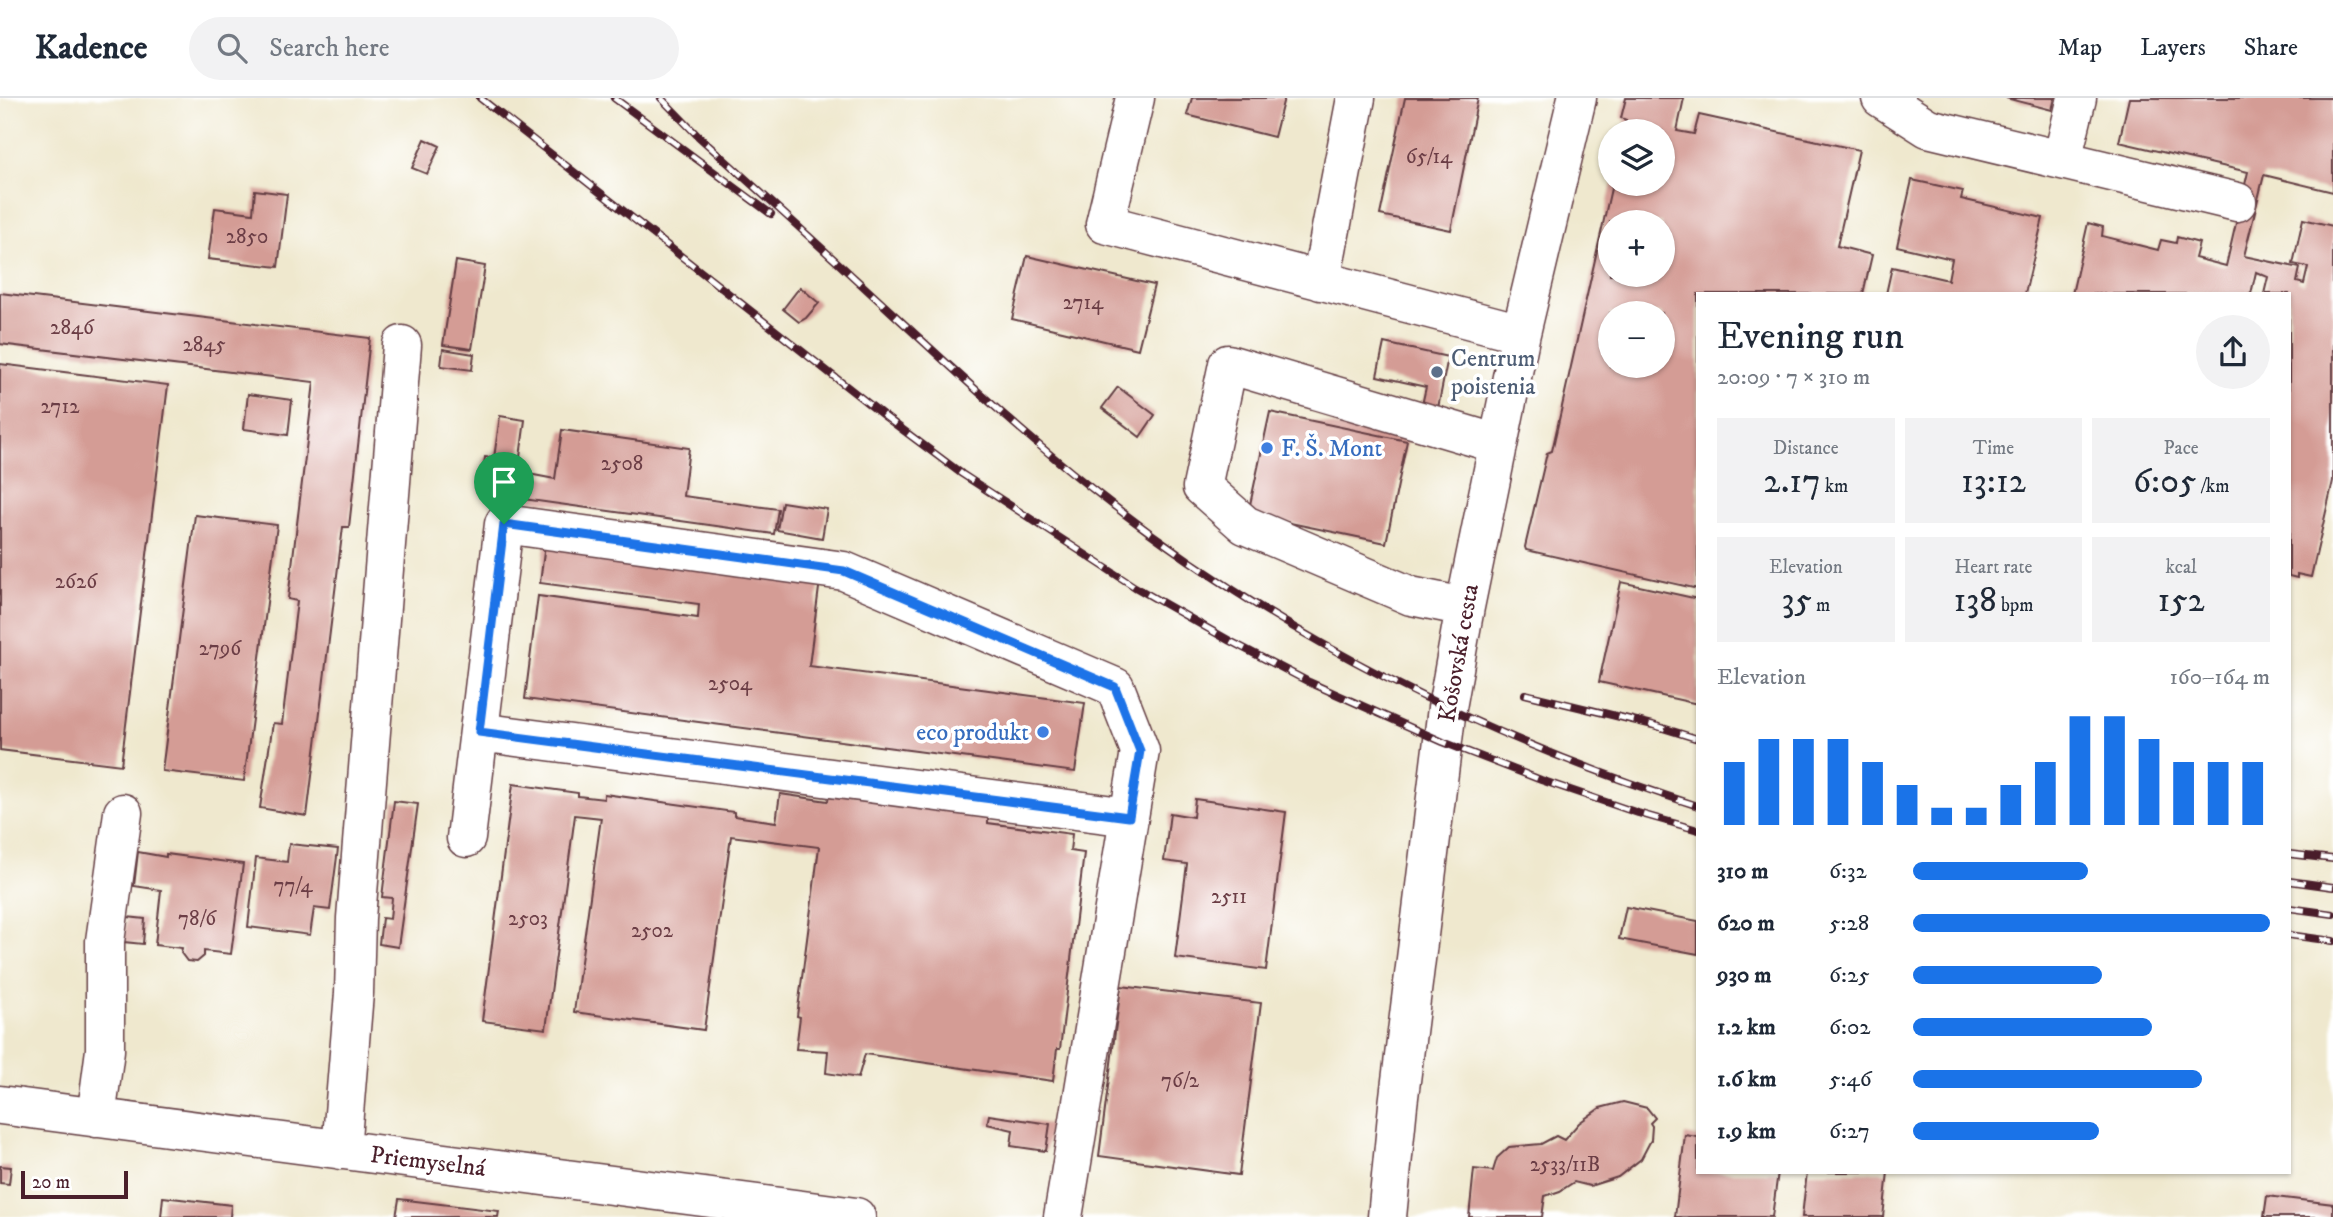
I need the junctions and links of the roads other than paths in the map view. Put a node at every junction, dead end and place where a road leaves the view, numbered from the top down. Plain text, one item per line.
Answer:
1 (1135, 98) edge
2 (1356, 98) edge
3 (1577, 98) edge
4 (1881, 98) edge
5 (2077, 98) edge
6 (2062, 160) junction
7 (2237, 202) dead end
8 (1321, 281) junction
9 (1521, 333) junction
10 (402, 345) dead end
11 (1498, 444) junction
12 (1465, 607) junction
13 (479, 732) junction
14 (122, 813) dead end
15 (1129, 817) junction
16 (466, 838) dead end
17 (0, 1105) edge
18 (96, 1118) junction
19 (341, 1150) junction
20 (735, 1209) edge
21 (856, 1217) edge
22 (1063, 1217) edge
23 (1387, 1217) edge

1 - 8 street
2 - 8 street
3 - 9 street, Košovská cesta
4 - 6 street
5 - 6 street
6 - 7 street
8 - 9 street
9 - 11 street, Košovská cesta
10 - 19 street
11 - 12 street, Košovská cesta
11 - 12 street
12 - 23 street, Košovská cesta
13 - 15 street
13 - 15 street
13 - 16 street
14 - 18 street
15 - 22 street
17 - 18 street, Priemyselná
18 - 19 street, Priemyselná
19 - 20 street, Priemyselná
20 - 21 street, Priemyselná

